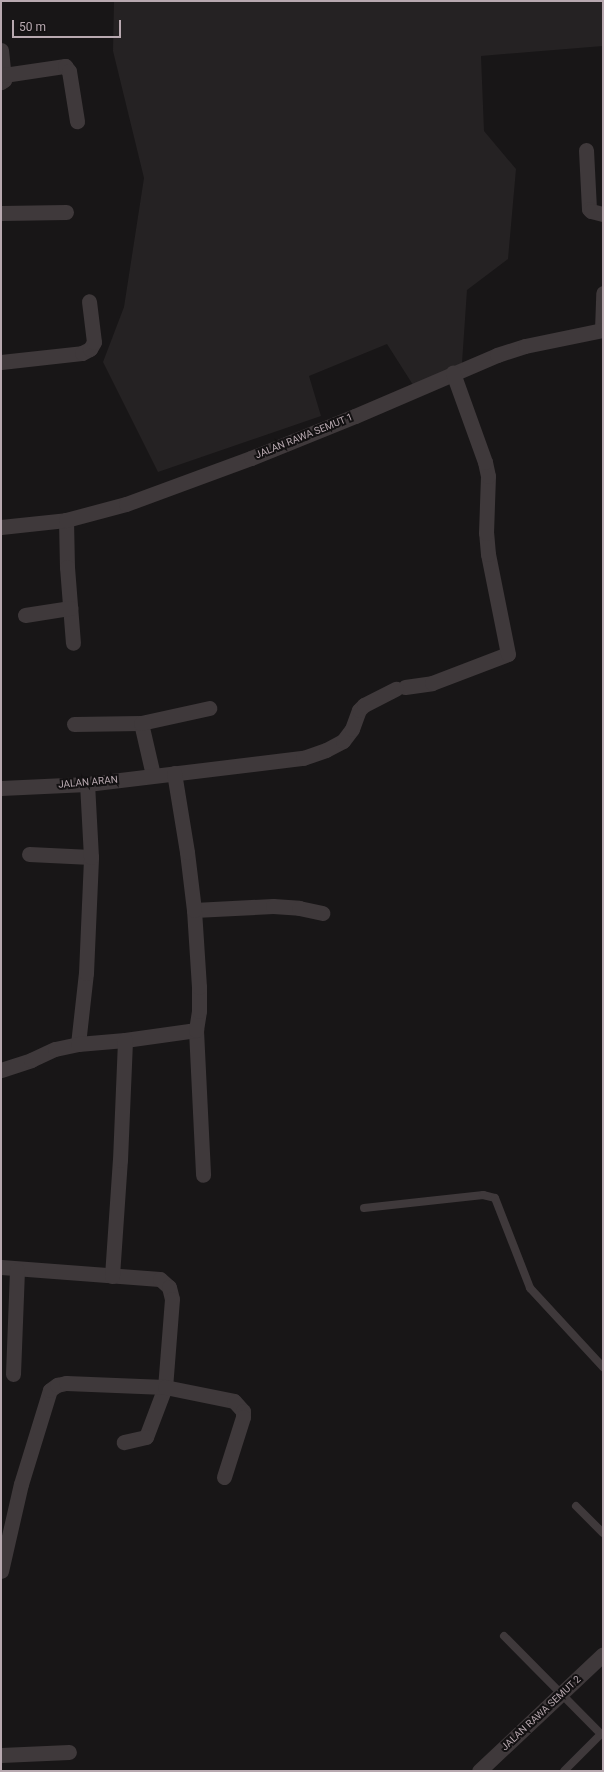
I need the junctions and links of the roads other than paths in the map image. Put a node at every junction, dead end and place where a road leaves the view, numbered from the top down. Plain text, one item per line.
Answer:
1 (1, 50) edge
2 (2, 78) edge
3 (77, 120) dead end
4 (586, 150) dead end
5 (66, 212) dead end
6 (1, 213) edge
7 (603, 214) edge
8 (603, 293) edge
9 (89, 301) dead end
10 (603, 330) edge
11 (1, 362) edge
12 (453, 373) junction
13 (66, 520) junction
14 (1, 527) edge
15 (70, 608) junction
16 (25, 615) dead end
17 (73, 643) dead end
18 (209, 708) dead end
19 (141, 723) junction
20 (74, 724) dead end
21 (174, 773) junction
22 (153, 775) junction
23 (87, 784) junction
24 (1, 788) edge
25 (29, 854) dead end
26 (91, 857) junction
27 (194, 910) junction
28 (322, 913) dead end
29 (196, 1030) junction
30 (125, 1040) junction
31 (78, 1044) junction
32 (1, 1070) edge
33 (204, 1175) dead end
34 (364, 1208) dead end
35 (1, 1267) edge
36 (17, 1270) junction
37 (112, 1276) junction
38 (603, 1367) edge
39 (13, 1374) dead end
40 (165, 1387) junction
41 (124, 1442) dead end
42 (224, 1477) dead end
43 (576, 1506) dead end
44 (603, 1533) edge
45 (1, 1571) edge
46 (504, 1636) dead end
47 (603, 1654) edge
48 (561, 1694) junction
49 (602, 1735) edge
50 (70, 1752) dead end
51 (1, 1755) edge
52 (479, 1771) edge
53 (564, 1771) edge

1 - 2 street
2 - 3 street
4 - 7 street
5 - 6 street
8 - 10 street
9 - 11 street
10 - 12 street, JALAN RAWA SEMUT 1
12 - 13 street, JALAN RAWA SEMUT 1
12 - 21 street, JALAN ARAN
13 - 14 street, JALAN RAWA SEMUT 1
13 - 15 street
15 - 16 street
15 - 17 street
18 - 19 street
19 - 20 street
19 - 22 street
21 - 22 street, JALAN ARAN
21 - 27 street
22 - 23 street, JALAN ARAN
23 - 24 street, JALAN ARAN
23 - 26 street
25 - 26 street
26 - 31 street
27 - 28 street
27 - 29 street
29 - 30 street
29 - 33 street
30 - 31 street
30 - 37 street
31 - 32 street
34 - 38 lane
35 - 36 street
36 - 37 street
36 - 39 street
37 - 40 street
40 - 41 street
40 - 42 street
40 - 45 street
43 - 44 lane
46 - 48 lane
47 - 48 street, JALAN RAWA SEMUT 2
48 - 49 lane
48 - 52 street, JALAN RAWA SEMUT 2
49 - 53 lane
50 - 51 street

